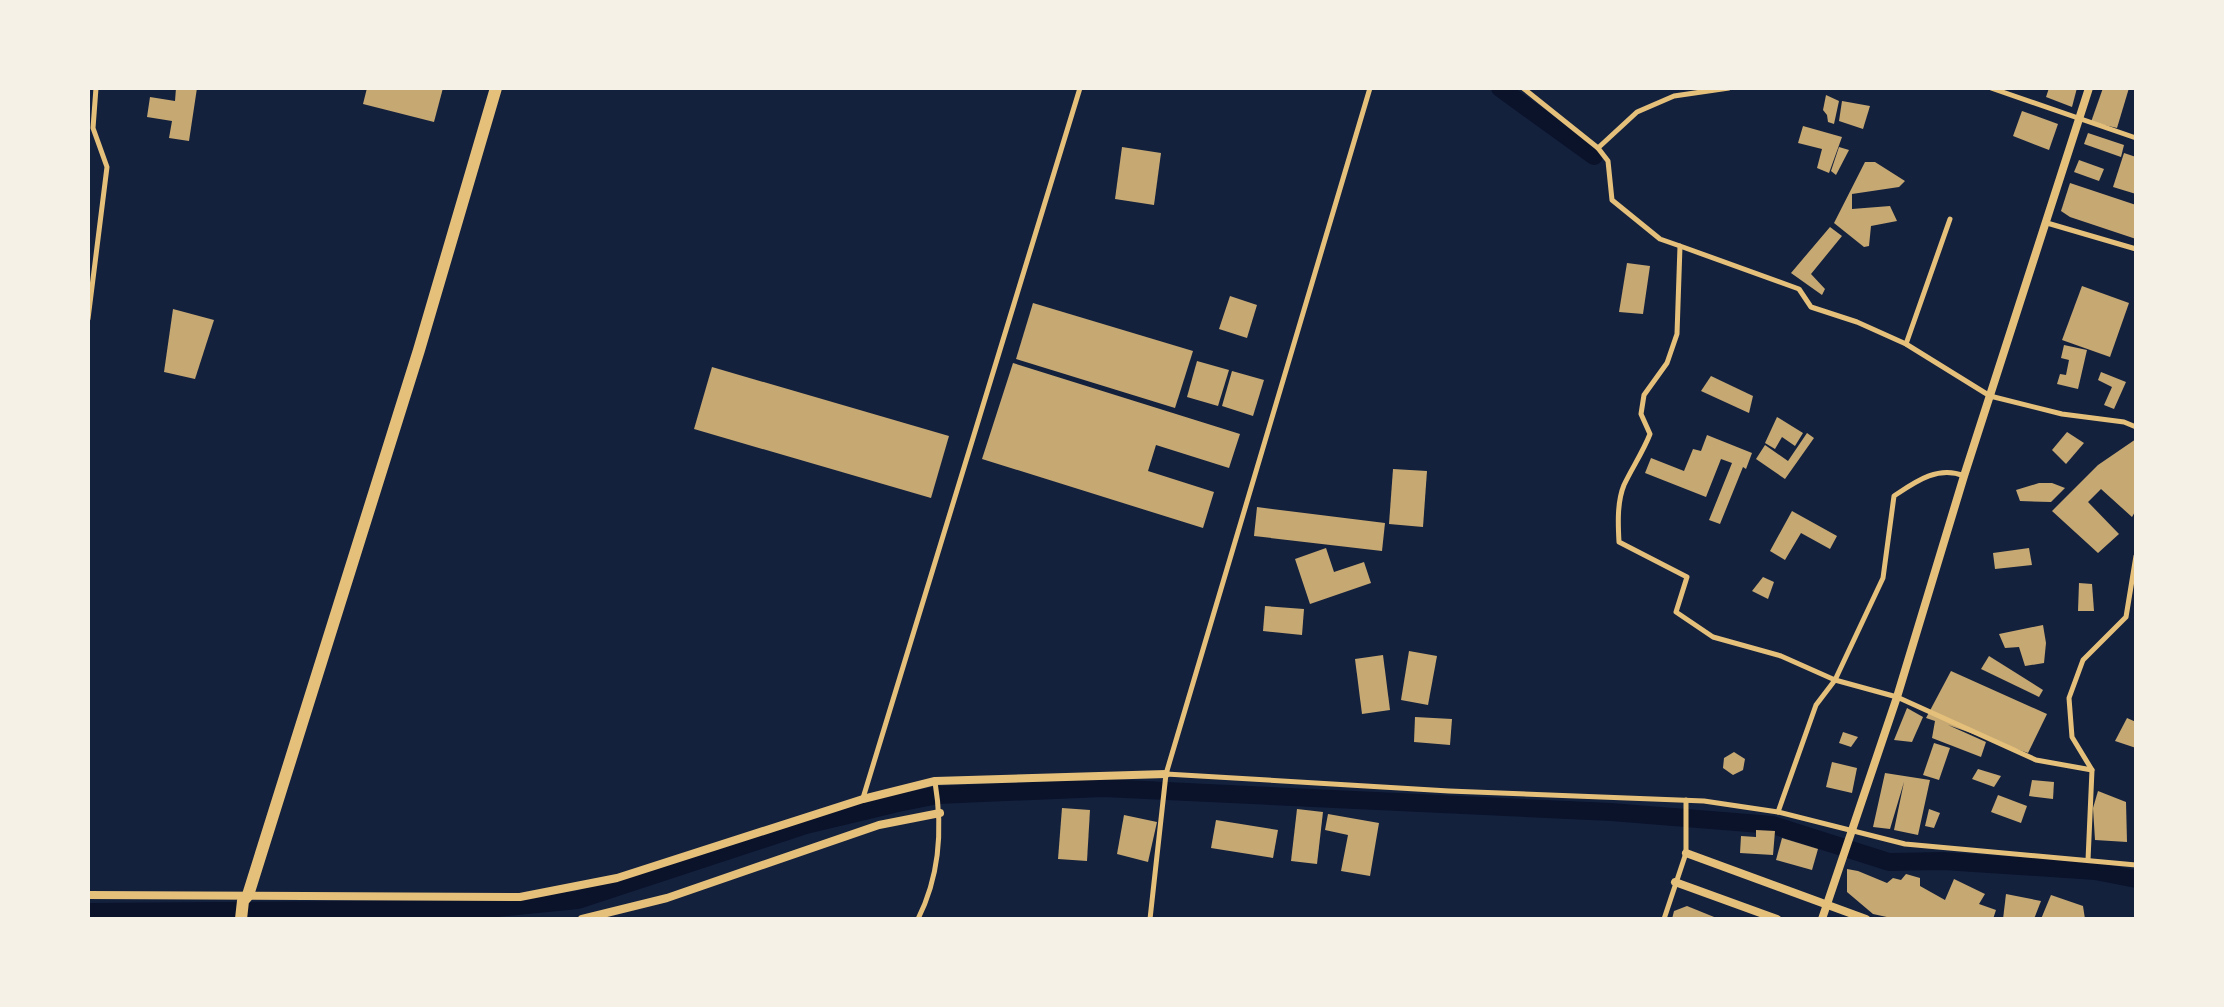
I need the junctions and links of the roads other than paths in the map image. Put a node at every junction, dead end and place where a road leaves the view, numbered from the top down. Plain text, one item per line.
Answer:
1 (96, 88) edge
2 (496, 88) edge
3 (1080, 88) edge
4 (1370, 88) edge
5 (1523, 88) edge
6 (1729, 88) edge
7 (1991, 88) edge
8 (2089, 88) edge
9 (2079, 119) junction
10 (2136, 138) edge
11 (1598, 148) junction
12 (1950, 219) dead end
13 (2047, 223) junction
14 (1680, 246) junction
15 (2136, 249) edge
16 (88, 319) edge
17 (1906, 344) junction
18 (1990, 396) junction
19 (2136, 427) edge
20 (1964, 476) junction
21 (2136, 556) edge
22 (1835, 680) junction
23 (1897, 697) junction
24 (2092, 770) junction
25 (1166, 774) junction
26 (935, 781) junction
27 (863, 799) junction
28 (1686, 800) junction
29 (1778, 812) junction
30 (940, 813) junction
31 (1851, 831) junction
32 (1686, 853) junction
33 (2088, 860) junction
34 (2136, 865) edge
35 (1675, 882) junction
36 (88, 895) edge
37 (245, 898) junction
38 (1827, 905) junction
39 (241, 919) edge
40 (582, 919) edge
41 (918, 919) edge
42 (1150, 919) edge
43 (1664, 919) edge
44 (1777, 919) edge
45 (1822, 919) edge
46 (1866, 919) edge

1 - 16 lane
2 - 37 street
3 - 27 lane
4 - 25 lane
5 - 11 lane
6 - 11 lane
7 - 9 lane
8 - 9 street
9 - 10 lane
9 - 13 street
11 - 14 lane
12 - 17 lane
13 - 15 lane
13 - 18 street
14 - 17 lane
14 - 22 lane
17 - 18 lane
18 - 19 lane
18 - 20 street
20 - 22 lane
20 - 23 street
21 - 24 lane
22 - 23 lane
22 - 29 lane
23 - 24 lane
23 - 31 street
24 - 33 lane
25 - 26 street
25 - 28 lane
25 - 42 lane
26 - 27 street
26 - 30 lane
27 - 37 street
28 - 29 lane
28 - 32 lane
29 - 31 lane
30 - 40 street
30 - 41 lane
31 - 33 lane
31 - 38 street
32 - 35 lane
32 - 38 street
33 - 34 lane
35 - 43 lane
35 - 44 street
36 - 37 street
37 - 39 street
38 - 45 street
38 - 46 street

